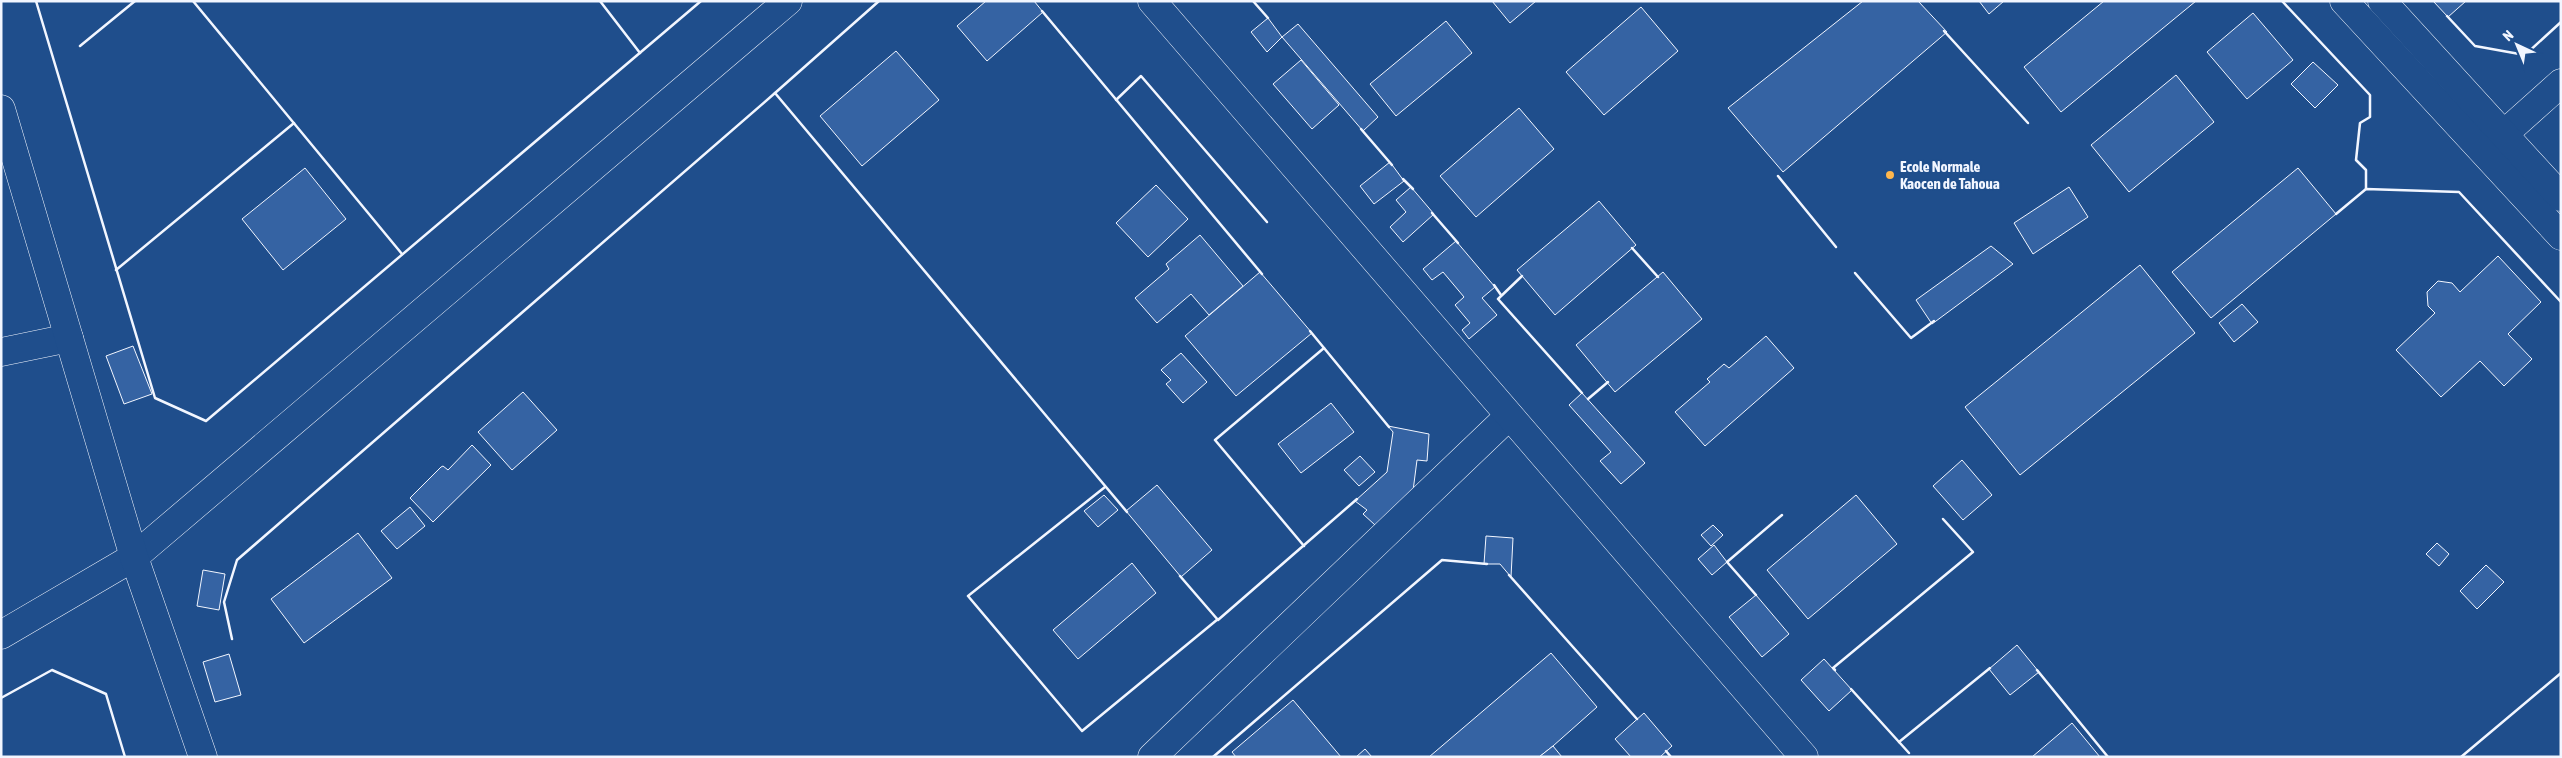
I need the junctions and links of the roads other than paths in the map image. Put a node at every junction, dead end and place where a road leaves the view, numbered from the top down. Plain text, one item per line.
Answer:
1 (788, 1) edge
2 (1152, 1) edge
3 (2344, 1) edge
4 (2382, 1) edge
5 (2561, 83) edge
6 (1, 109) edge
7 (2504, 135) junction
8 (2483, 153) junction
9 (2561, 196) edge
10 (2561, 236) edge
11 (69, 338) junction
12 (1, 352) edge
13 (1509, 416) junction
14 (134, 557) junction
15 (1, 635) edge
16 (203, 757) edge
17 (1152, 757) edge
18 (1804, 757) edge

1 - 14 street
2 - 13 street
3 - 8 street
4 - 7 street
5 - 7 street
6 - 11 street
7 - 8 street
7 - 9 street
8 - 10 street
11 - 12 street
11 - 14 street
13 - 17 street
13 - 18 street
14 - 15 street
14 - 16 street

